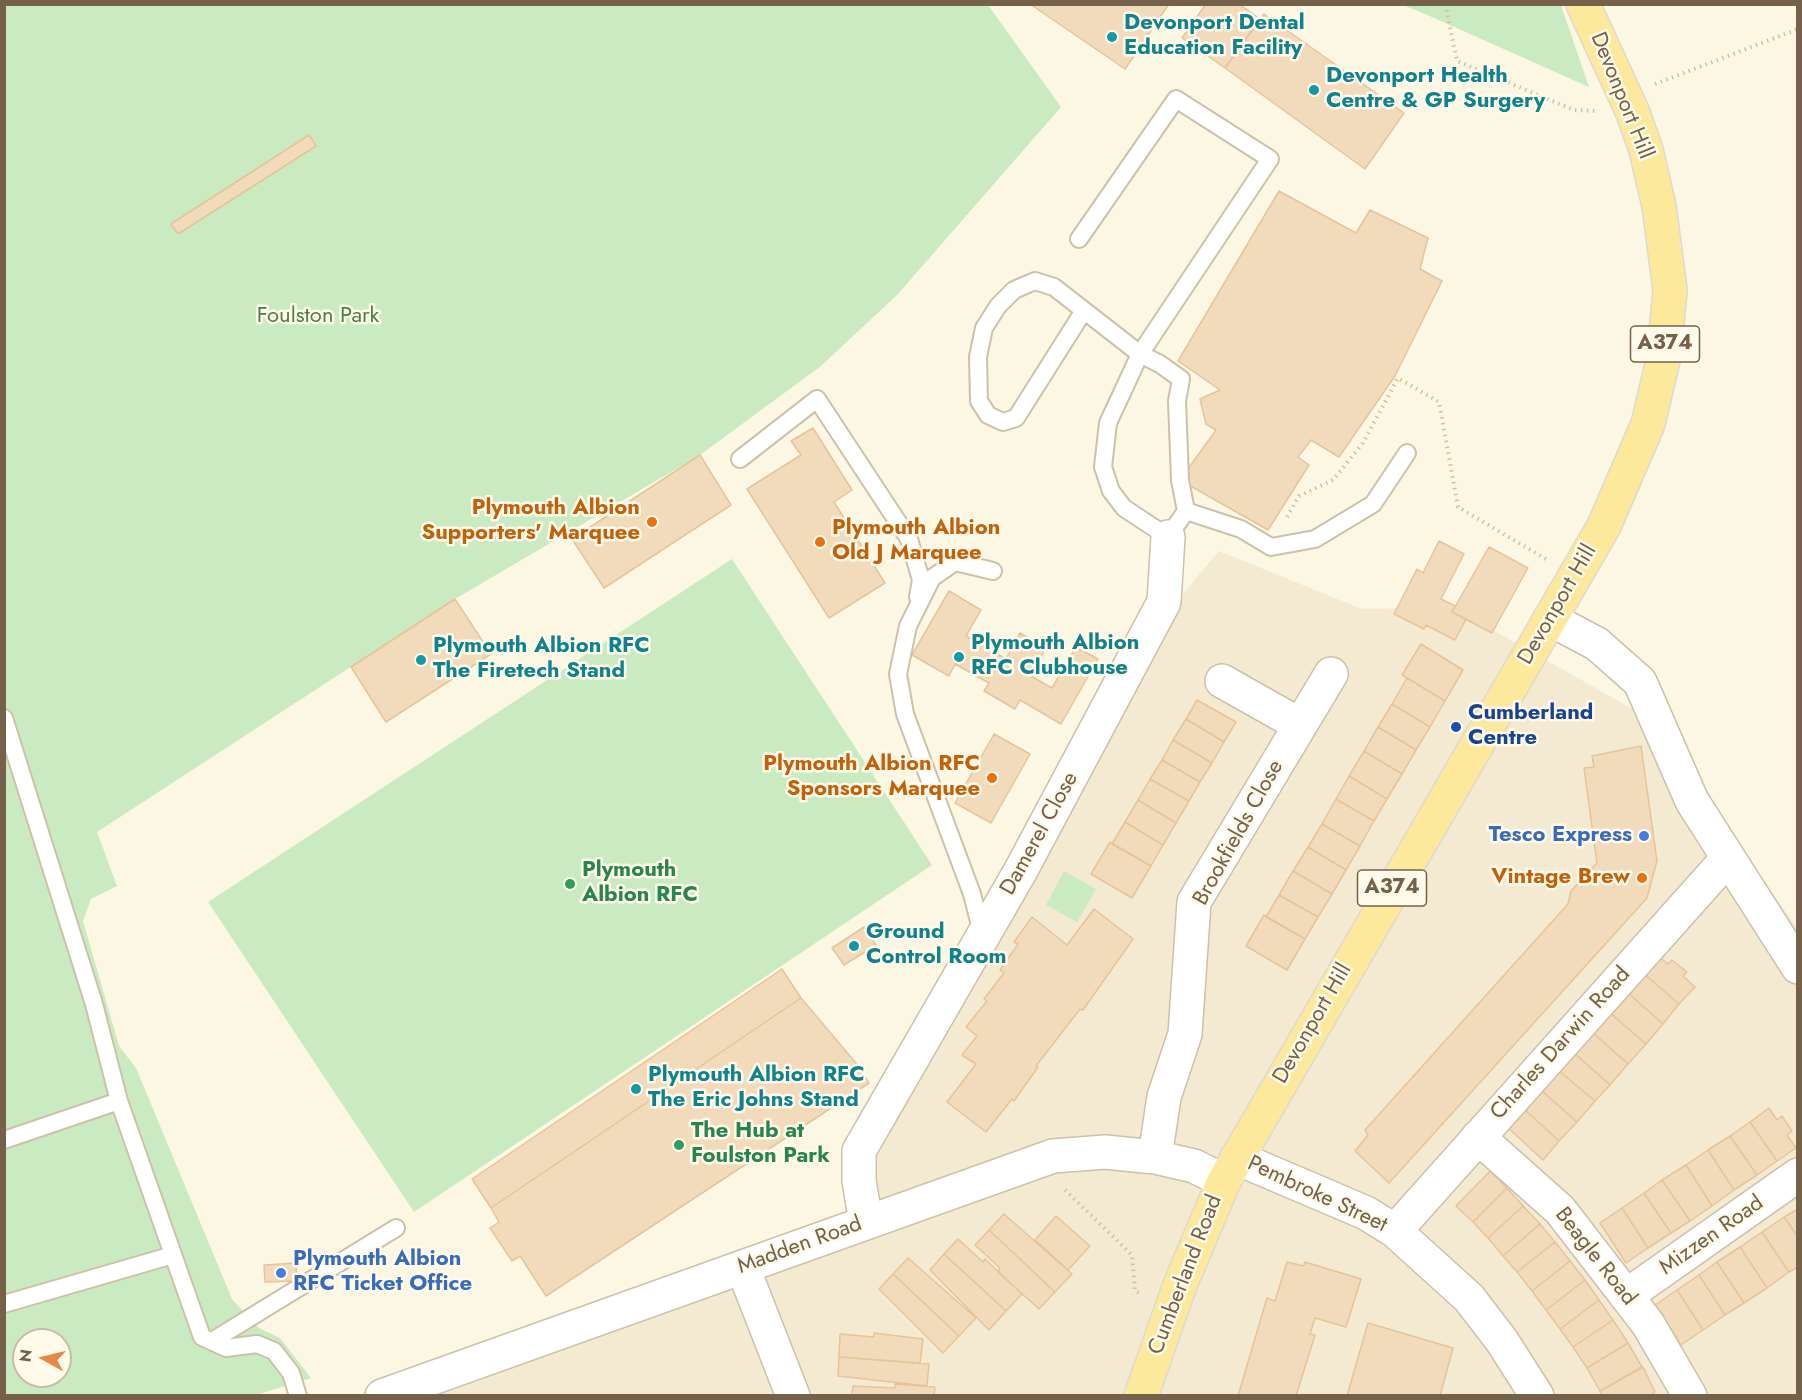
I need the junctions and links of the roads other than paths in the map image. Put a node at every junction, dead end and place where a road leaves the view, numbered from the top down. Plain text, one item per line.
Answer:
1 (1583, 4) edge
2 (1079, 239) dead end
3 (1083, 312) junction
4 (1140, 354) junction
5 (1407, 453) dead end
6 (740, 459) dead end
7 (1177, 524) junction
8 (993, 571) dead end
9 (915, 612) junction
10 (1550, 619) junction
11 (1331, 674) dead end
12 (1222, 681) dead end
13 (4, 717) edge
14 (1300, 725) junction
15 (1728, 858) junction
16 (982, 937) junction
17 (1797, 967) edge
18 (119, 1101) junction
19 (1479, 1137) junction
20 (4, 1140) edge
21 (1155, 1157) junction
22 (1230, 1169) junction
23 (1797, 1175) edge
24 (866, 1222) junction
25 (396, 1228) dead end
26 (1395, 1231) junction
27 (173, 1255) junction
28 (743, 1268) junction
29 (1626, 1296) junction
30 (4, 1304) edge
31 (212, 1341) junction
32 (298, 1395) edge
33 (382, 1395) edge
34 (793, 1395) edge
35 (1141, 1395) edge
36 (1537, 1395) edge
37 (1690, 1395) edge

1 - 10 main road, Devonport Hill / A374
2 - 4 lane
3 - 3 lane
3 - 4 lane
4 - 7 lane
4 - 7 lane
5 - 7 lane
6 - 9 lane
7 - 16 street, Damerel Close
8 - 9 lane
9 - 16 lane
10 - 15 street
10 - 22 main road, Devonport Hill / A374
11 - 14 street, Brookfields Close
12 - 14 street
13 - 18 lane
14 - 21 street, Brookfields Close
15 - 17 street
15 - 19 street, Charles Darwin Road
16 - 24 street, Damerel Close
18 - 20 lane
18 - 27 lane
19 - 26 street, Charles Darwin Road
19 - 29 street, Beagle Road
21 - 22 street, Madden Road
21 - 24 street, Madden Road
22 - 26 street, Pembroke Street
22 - 35 main road, Cumberland Road / A374
23 - 29 street, Mizzen Road
24 - 28 street, Madden Road
25 - 31 lane
26 - 36 street, Pembroke Street
27 - 30 lane
27 - 31 lane
28 - 33 street, Madden Road
28 - 34 street
29 - 37 street, Beagle Road
31 - 32 lane

